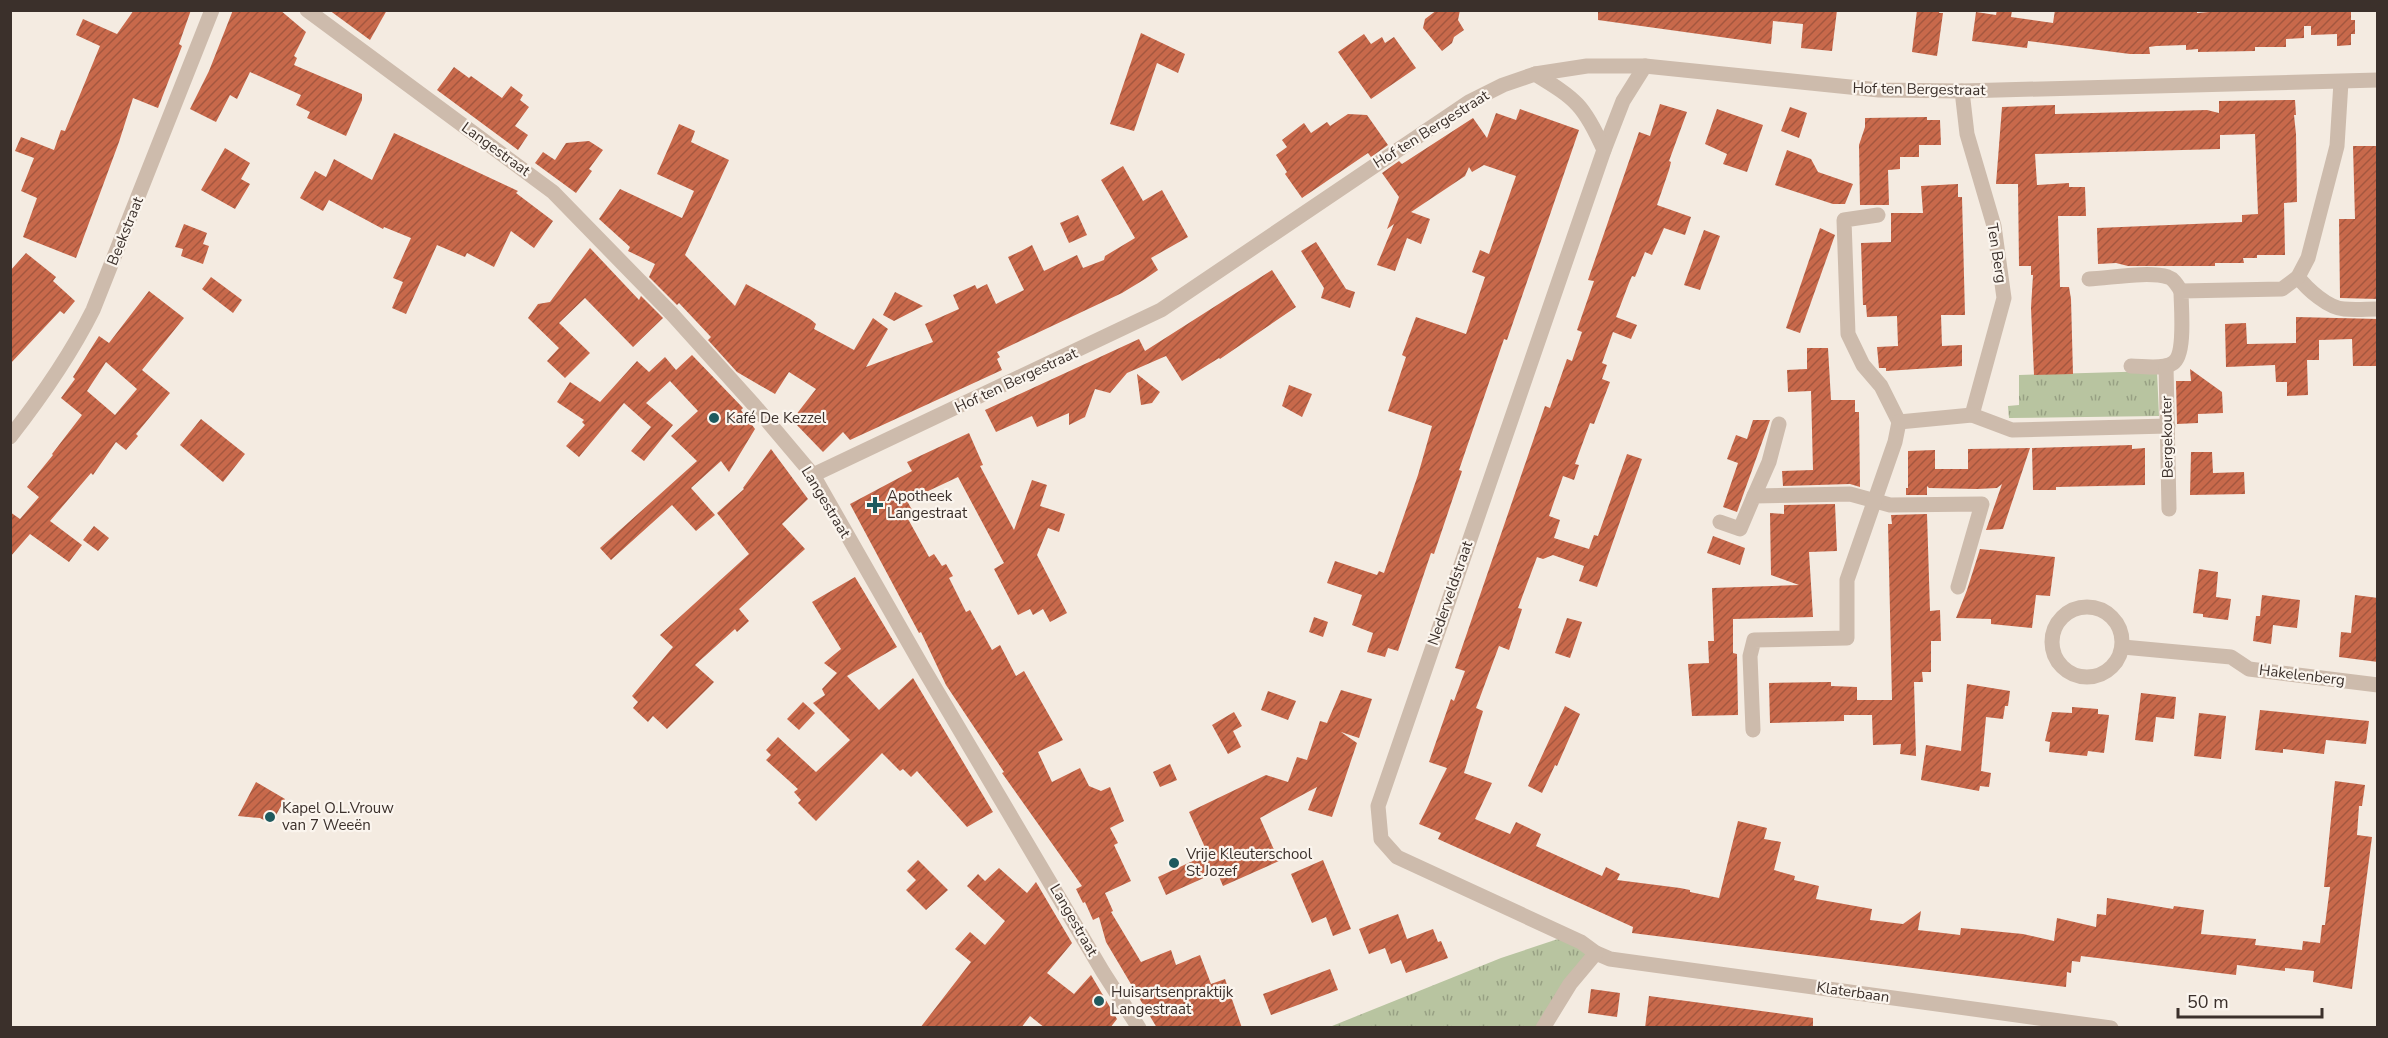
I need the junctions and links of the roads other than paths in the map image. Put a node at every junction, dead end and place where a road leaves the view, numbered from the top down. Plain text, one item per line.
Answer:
1 (212, 10) edge
2 (307, 10) edge
3 (1645, 66) junction
4 (1535, 74) junction
5 (2378, 80) edge
6 (2341, 82) junction
7 (1962, 91) junction
8 (1604, 150) junction
9 (1878, 215) dead end
10 (2298, 277) junction
11 (2089, 279) dead end
12 (2181, 291) junction
13 (2378, 309) edge
14 (2131, 366) dead end
15 (2166, 366) junction
16 (1972, 415) junction
17 (1899, 422) junction
18 (1779, 424) dead end
19 (2168, 426) junction
20 (10, 436) edge
21 (813, 475) junction
22 (1754, 496) junction
23 (1875, 502) junction
24 (2169, 509) dead end
25 (1720, 522) dead end
26 (1958, 587) dead end
27 (2123, 647) junction
28 (2378, 685) edge
29 (1753, 730) dead end
30 (1567, 936) joint
31 (1596, 953) junction
32 (1139, 1028) edge
33 (1543, 1028) edge
34 (2111, 1028) edge

1 - 20 street, Beekstraat
2 - 21 street, Langestraat
3 - 4 street, Hof ten Bergestraat
3 - 7 street, Hof ten Bergestraat
3 - 8 street, Nederveldstraat
4 - 8 street
4 - 21 street, Hof ten Bergestraat
5 - 6 street, Hof ten Bergestraat
6 - 7 street, Hof ten Bergestraat
6 - 10 street
7 - 16 street, Ten Berg
8 - 30 street, Nederveldstraat
9 - 17 street
10 - 12 street
10 - 13 street
11 - 12 street
12 - 15 street
14 - 15 street
15 - 19 street, Bergekouter
16 - 17 street
16 - 19 street
17 - 23 street
18 - 22 street
19 - 24 street, Bergekouter
21 - 32 street, Langestraat
22 - 23 street
22 - 25 street
23 - 26 street
23 - 29 street
27 - 27 street
27 - 28 street, Hakelenberg
30 - 31 street, Klaterbaan
31 - 33 street
31 - 34 street, Klaterbaan

